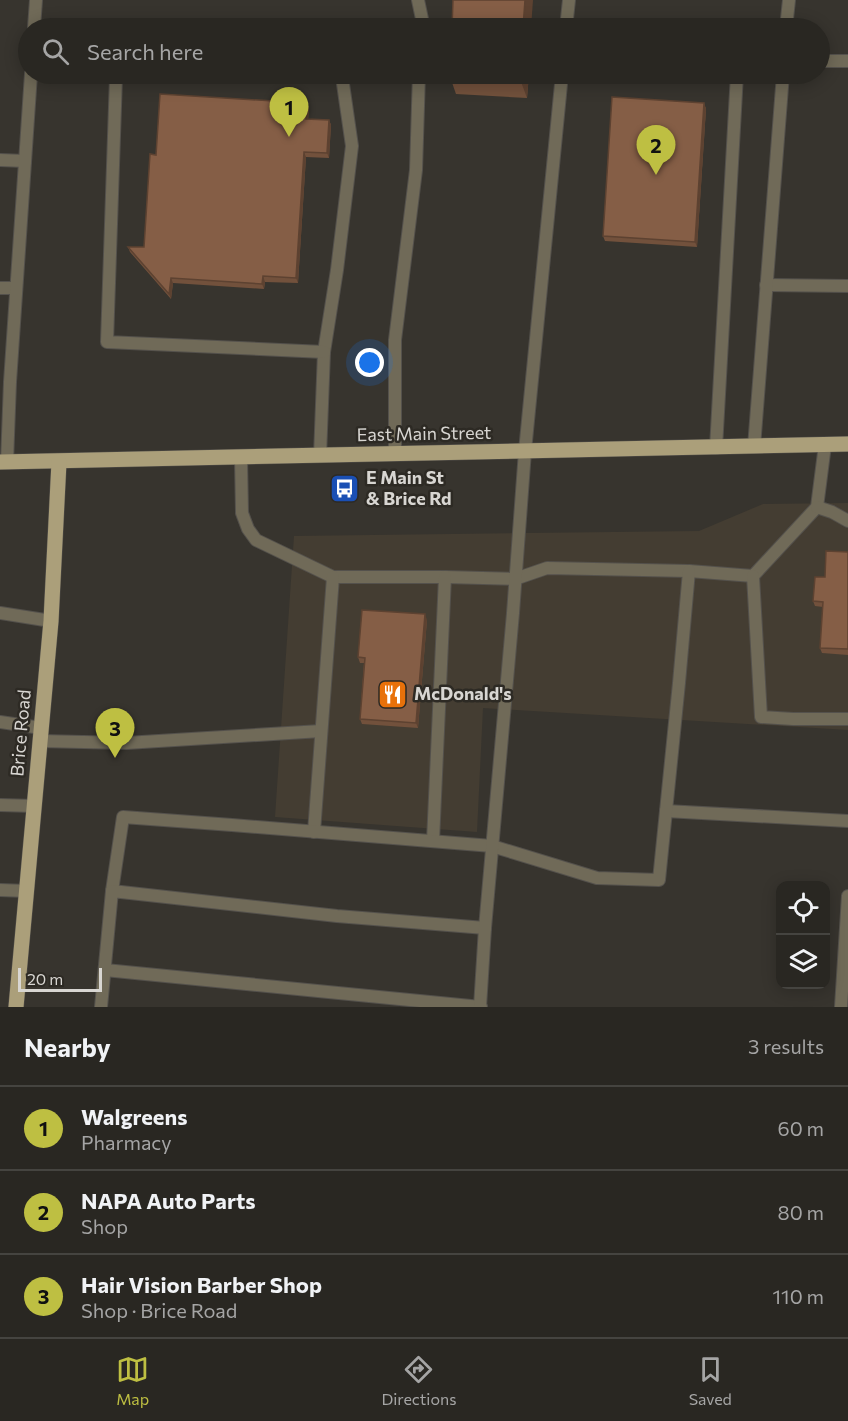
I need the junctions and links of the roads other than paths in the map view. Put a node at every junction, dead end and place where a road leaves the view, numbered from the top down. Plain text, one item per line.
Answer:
1 (36, 0) edge
2 (418, 0) edge
3 (569, 0) edge
4 (789, 0) edge
5 (35, 18) edge
6 (422, 18) edge
7 (567, 18) edge
8 (787, 18) edge
9 (830, 61) edge
10 (848, 61) edge
11 (30, 84) edge
12 (116, 84) edge
13 (343, 84) edge
14 (419, 84) edge
15 (561, 84) edge
16 (736, 84) edge
17 (782, 84) edge
18 (0, 160) edge
19 (25, 161) junction
20 (766, 285) junction
21 (848, 286) edge
22 (0, 288) edge
23 (16, 288) junction
24 (324, 352) junction
25 (848, 444) edge
26 (825, 445) junction
27 (754, 447) junction
28 (716, 448) junction
29 (525, 451) junction
30 (395, 454) junction
31 (320, 456) junction
32 (241, 458) junction
33 (3, 462) edge
34 (59, 462) junction
35 (817, 507) junction
36 (848, 521) edge
37 (689, 571) junction
38 (753, 576) junction
39 (333, 577) junction
40 (445, 577) junction
41 (515, 579) junction
42 (0, 613) edge
43 (51, 621) junction
44 (848, 719) edge
45 (0, 722) edge
46 (321, 731) junction
47 (41, 734) junction
48 (0, 805) edge
49 (34, 806) junction
50 (666, 811) junction
51 (848, 821) edge
52 (314, 832) junction
53 (432, 841) junction
54 (492, 846) junction
55 (0, 890) edge
56 (27, 891) junction
57 (112, 891) junction
58 (848, 896) edge
59 (485, 928) junction
60 (105, 970) junction
61 (16, 1007) edge
62 (101, 1007) edge
63 (480, 1007) edge
64 (841, 1007) edge

1 - 5 street
2 - 6 street
3 - 7 street
4 - 8 street
9 - 10 street
11 - 19 street
12 - 24 street
13 - 24 street
14 - 30 street
15 - 29 street
16 - 28 street
17 - 20 street
18 - 19 street
19 - 23 street
20 - 21 street
20 - 27 street
22 - 23 street
23 - 33 street
24 - 31 street
25 - 26 main road, East Main Street
26 - 27 main road, East Main Street
26 - 35 street
27 - 28 main road, East Main Street
28 - 29 main road, East Main Street
29 - 30 main road, East Main Street
29 - 41 street
30 - 31 main road, East Main Street
31 - 32 main road, East Main Street
32 - 34 main road, East Main Street
32 - 39 street
33 - 34 main road, East Main Street
34 - 43 main road, Brice Road
35 - 36 street
35 - 38 street
37 - 38 street
37 - 41 street
37 - 50 street
38 - 44 street
39 - 40 street
39 - 46 street
40 - 41 street
40 - 53 street
41 - 54 street
42 - 43 street
43 - 47 main road, Brice Road
45 - 47 street
46 - 47 street
46 - 52 street
47 - 49 main road, Brice Road
48 - 49 street
49 - 56 main road, Brice Road
50 - 51 street
50 - 54 street
52 - 53 street
52 - 57 street
53 - 54 street
54 - 59 street
55 - 56 street
56 - 61 main road, Brice Road
57 - 59 street
57 - 60 street
58 - 64 street
59 - 63 street
60 - 62 street
60 - 63 street

